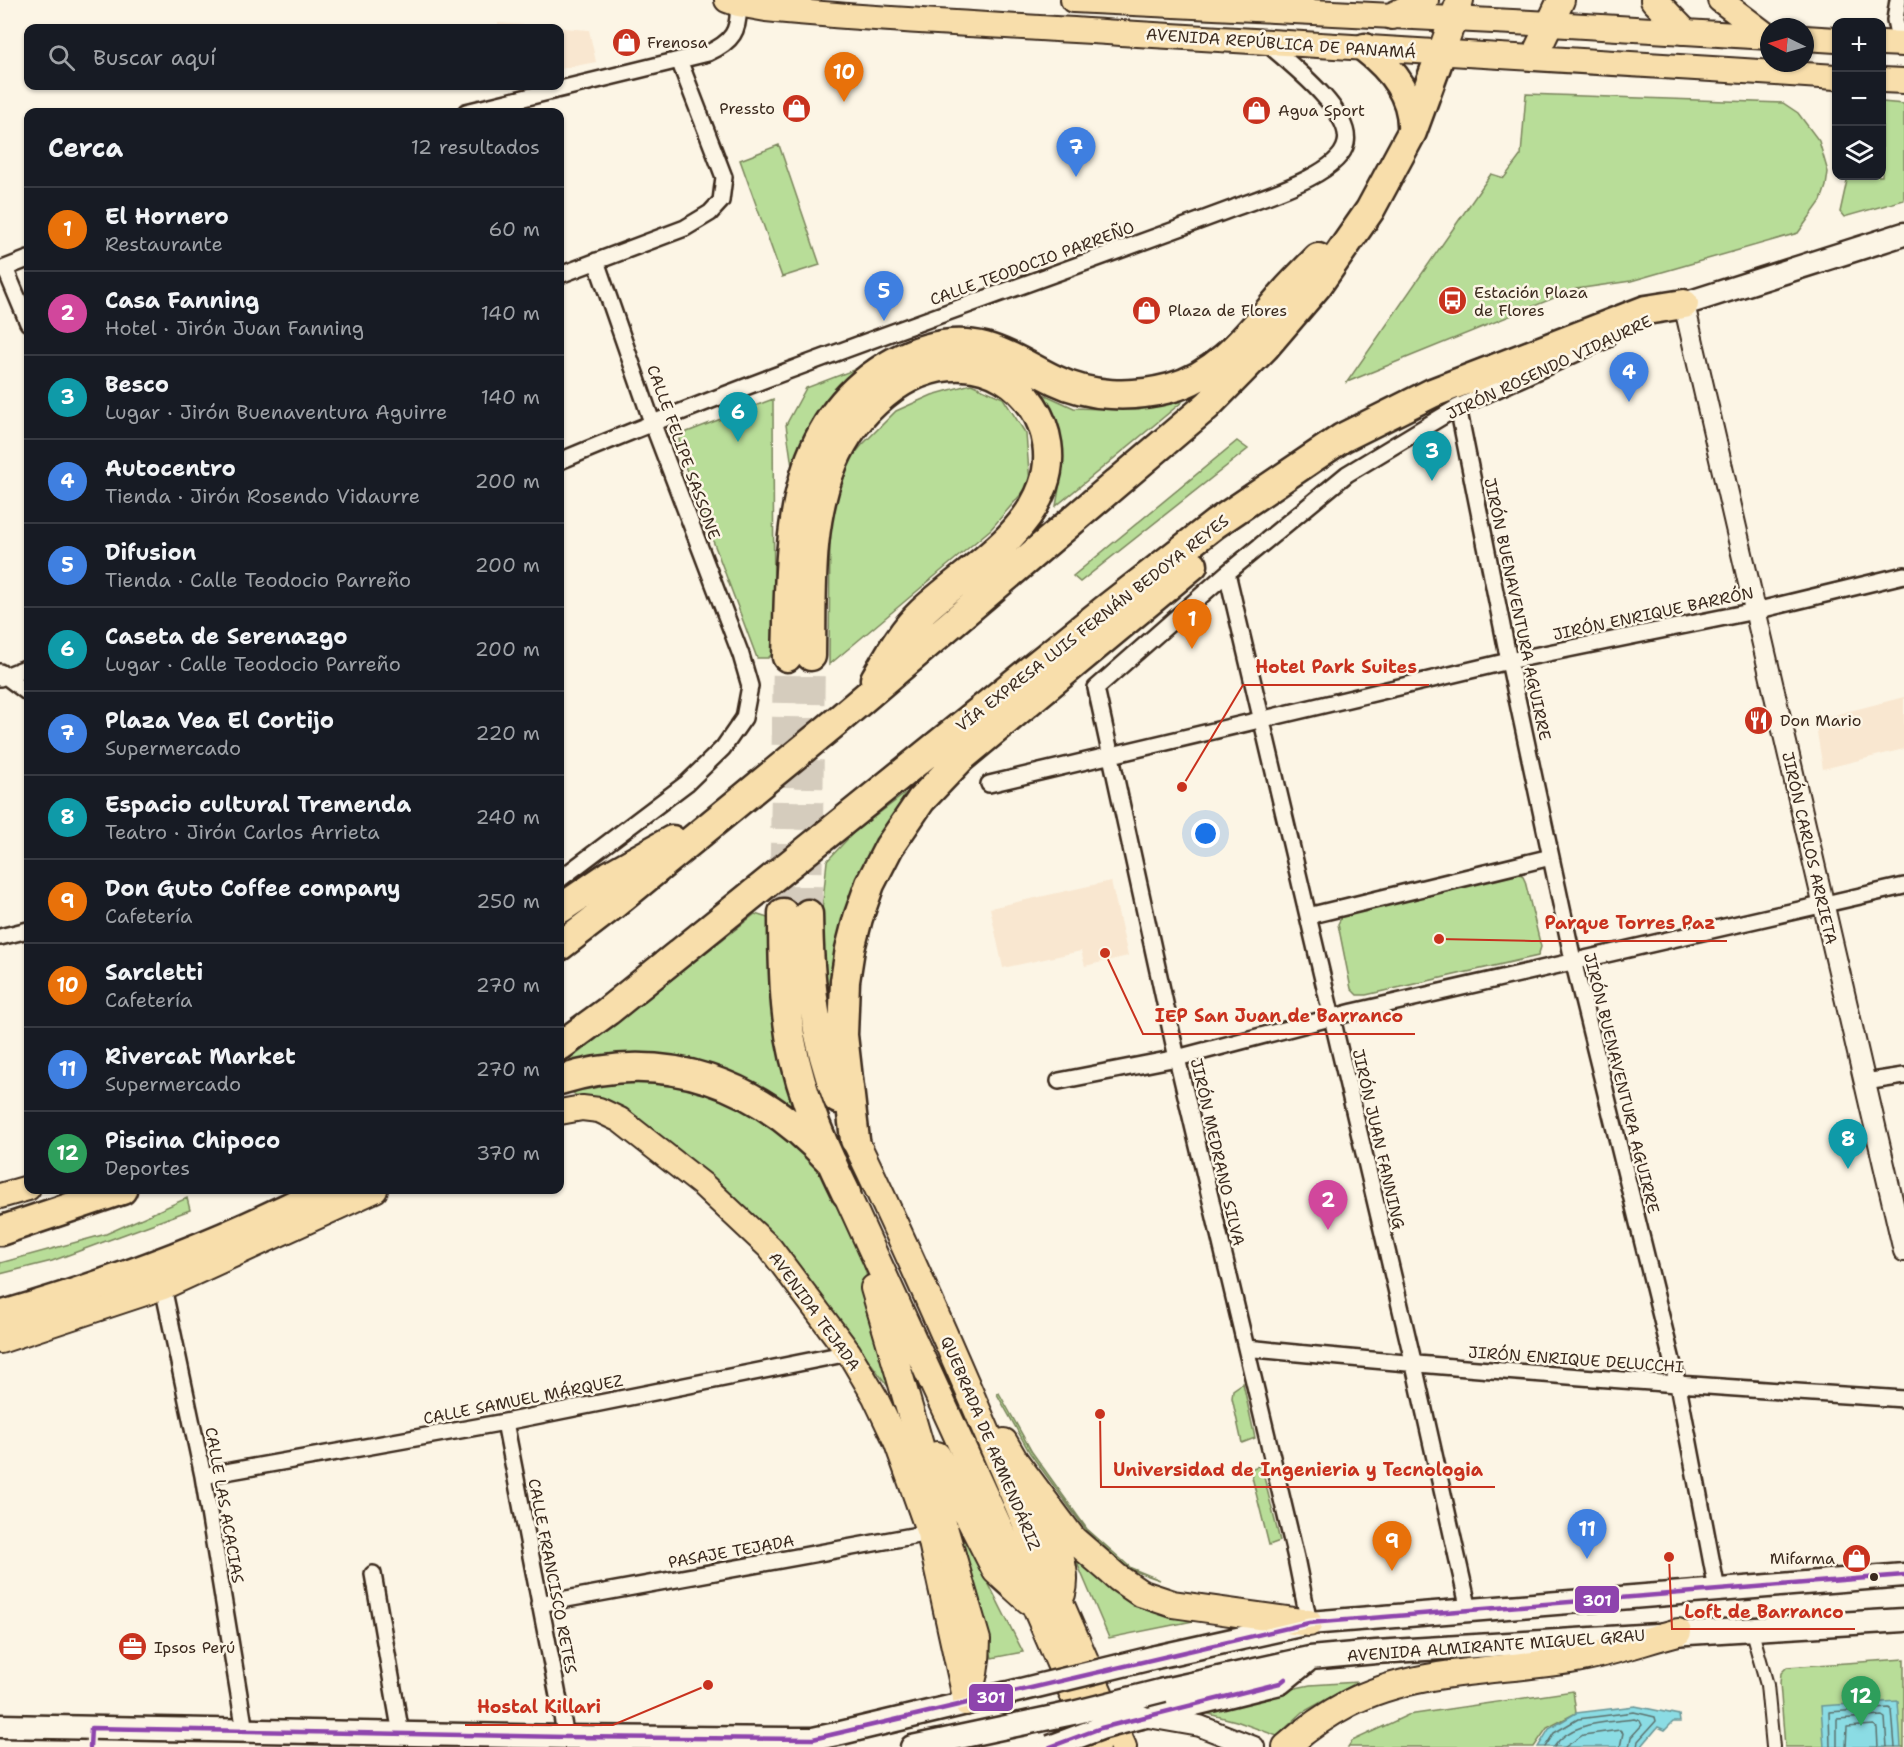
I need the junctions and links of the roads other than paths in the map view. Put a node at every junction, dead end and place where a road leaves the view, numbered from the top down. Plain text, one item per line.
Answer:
1 (1071, 0) edge
2 (1425, 0) edge
3 (1561, 0) edge
4 (1654, 0) edge
5 (1720, 0) edge
6 (1898, 0) edge
7 (734, 1) edge
8 (767, 4) edge
9 (1457, 10) edge
10 (1392, 16) junction
11 (1551, 24) junction
12 (1760, 30) edge
13 (1095, 31) junction
14 (1684, 31) junction
15 (1760, 36) edge
16 (1814, 39) edge
17 (1832, 40) edge
18 (1265, 42) junction
19 (1895, 43) edge
20 (1365, 48) junction
21 (1442, 53) junction
22 (1534, 57) junction
23 (679, 60) junction
24 (1832, 77) edge
25 (1886, 80) edge
26 (1904, 81) edge
27 (564, 88) edge
28 (556, 90) edge
29 (482, 108) edge
30 (1412, 132) junction
31 (1370, 210) junction
32 (1904, 234) edge
33 (24, 261) edge
34 (596, 261) junction
35 (2, 269) edge
36 (564, 273) edge
37 (1684, 304) junction
38 (24, 315) edge
39 (1458, 407) junction
40 (652, 422) junction
41 (1342, 438) junction
42 (564, 459) edge
43 (1227, 573) junction
44 (1904, 575) edge
45 (1755, 611) junction
46 (1509, 661) junction
47 (24, 668) edge
48 (2, 675) edge
49 (1096, 688) joint
50 (24, 690) edge
51 (864, 698) junction
52 (1263, 719) junction
53 (1110, 755) junction
54 (989, 784) dead end
55 (727, 812) junction
56 (1551, 857) junction
57 (564, 876) edge
58 (1904, 886) edge
59 (564, 906) edge
60 (1824, 906) junction
61 (1308, 916) junction
62 (24, 931) edge
63 (0, 937) edge
64 (564, 943) edge
65 (1574, 960) junction
66 (1332, 1017) junction
67 (564, 1043) edge
68 (1177, 1058) junction
69 (1904, 1076) edge
70 (564, 1079) edge
71 (1059, 1081) dead end
72 (1865, 1082) junction
73 (571, 1110) edge
74 (855, 1140) junction
75 (832, 1163) junction
76 (24, 1189) edge
77 (846, 1193) junction
78 (110, 1194) edge
79 (316, 1194) edge
80 (366, 1194) edge
81 (0, 1196) edge
82 (0, 1231) edge
83 (1904, 1251) edge
84 (163, 1287) junction
85 (0, 1316) edge
86 (0, 1341) edge
87 (1246, 1348) junction
88 (849, 1353) junction
89 (958, 1364) junction
90 (1414, 1365) junction
91 (1678, 1385) junction
92 (1904, 1399) edge
93 (505, 1422) junction
94 (1015, 1461) junction
95 (204, 1476) junction
96 (928, 1533) junction
97 (373, 1574) dead end
98 (1904, 1575) edge
99 (1717, 1590) junction
100 (539, 1604) junction
101 (1048, 1605) junction
102 (1469, 1610) junction
103 (1904, 1620) edge
104 (1309, 1623) junction
105 (1751, 1628) junction
106 (1678, 1632) junction
107 (1310, 1658) junction
108 (966, 1702) junction
109 (1186, 1716) junction
110 (0, 1726) edge
111 (245, 1731) junction
112 (401, 1734) junction
113 (566, 1737) junction
114 (90, 1738) edge
115 (1247, 1744) edge
116 (912, 1747) edge
117 (1050, 1747) edge
118 (1096, 1747) edge
119 (1123, 1747) edge
120 (1286, 1747) edge
121 (1773, 1747) edge

1 - 10 main road, AVENIDA REPÚBLICA DE PANAMÁ
1 - 13 main road
2 - 10 highway
3 - 11 highway
4 - 14 highway
5 - 12 main road
6 - 19 street
7 - 8 main road, AVENIDA REPÚBLICA DE PANAMÁ
7 - 23 street
8 - 13 main road, AVENIDA REPÚBLICA DE PANAMÁ
9 - 10 main road, AVENIDA REPÚBLICA DE PANAMÁ
9 - 11 main road, AVENIDA REPÚBLICA DE PANAMÁ
9 - 21 highway
11 - 14 main road, AVENIDA REPÚBLICA DE PANAMÁ
11 - 22 highway
13 - 18 main road, AVENIDA REPÚBLICA DE PANAMÁ
14 - 15 main road, AVENIDA REPÚBLICA DE PANAMÁ
16 - 17 main road
18 - 20 main road, AVENIDA REPÚBLICA DE PANAMÁ
18 - 40 street, CALLE TEODOCIO PARREÑO
20 - 21 main road, AVENIDA REPÚBLICA DE PANAMÁ
20 - 30 highway
21 - 22 main road, AVENIDA REPÚBLICA DE PANAMÁ
21 - 30 highway
22 - 24 main road, AVENIDA REPÚBLICA DE PANAMÁ
23 - 27 street
23 - 34 street
25 - 26 main road
28 - 29 street
30 - 31 highway
31 - 51 highway
31 - 51 highway
32 - 37 main road, JIRÓN ROSENDO VIDAURRE
33 - 35 street
34 - 36 street
34 - 40 street, CALLE FELIPE SASSONE
35 - 38 street
37 - 39 street, JIRÓN ROSENDO VIDAURRE
37 - 41 highway, VÍA EXPRESA LUIS FERNÁN BEDOYA REYES
37 - 45 street, JIRÓN CARLOS ARRIETA
39 - 43 street, JIRÓN ROSENDO VIDAURRE
39 - 46 street, JIRÓN BUENAVENTURA AGUIRRE
40 - 42 street, CALLE TEODOCIO PARREÑO
40 - 57 street, CALLE FELIPE SASSONE
41 - 67 highway, VÍA EXPRESA LUIS FERNÁN BEDOYA REYES
41 - 74 highway
43 - 49 street, JIRÓN ROSENDO VIDAURRE
43 - 52 street, JIRÓN JUAN FANNING
44 - 45 street, JIRÓN ENRIQUE BARRÓN
45 - 46 street, JIRÓN ENRIQUE BARRÓN
45 - 60 street, JIRÓN CARLOS ARRIETA
46 - 52 street, JIRÓN ENRIQUE BARRÓN
46 - 56 street, JIRÓN BUENAVENTURA AGUIRRE
47 - 48 street
48 - 50 street
49 - 53 street, JIRÓN MEDRANO SILVA
51 - 55 highway
52 - 53 street, JIRÓN ENRIQUE BARRÓN
52 - 61 street, JIRÓN JUAN FANNING
53 - 54 street, JIRÓN ENRIQUE BARRÓN
53 - 68 street, JIRÓN MEDRANO SILVA
55 - 59 highway
55 - 64 highway
56 - 61 street
56 - 65 street, JIRÓN BUENAVENTURA AGUIRRE
58 - 60 street
60 - 65 street
60 - 72 street, JIRÓN CARLOS ARRIETA
61 - 66 street, JIRÓN JUAN FANNING
62 - 63 street
65 - 66 street
65 - 91 street, JIRÓN BUENAVENTURA AGUIRRE
66 - 68 street
66 - 90 street, JIRÓN JUAN FANNING
68 - 71 street
68 - 87 street, JIRÓN MEDRANO SILVA
69 - 72 street
70 - 75 highway
72 - 83 street, JIRÓN CARLOS ARRIETA
73 - 88 main road, AVENIDA TEJADA
74 - 75 highway
74 - 89 highway, QUEBRADA DE ARMENDÁRIZ
75 - 77 highway
76 - 81 main road
77 - 101 highway, QUEBRADA DE ARMENDÁRIZ
77 - 108 highway
78 - 82 highway
79 - 85 highway
80 - 84 main road
84 - 86 main road
84 - 95 street, CALLE LAS ACACIAS
87 - 90 street, JIRÓN ENRIQUE DELUCCHI
87 - 104 street, JIRÓN MEDRANO SILVA
88 - 93 street, CALLE SAMUEL MÁRQUEZ
88 - 96 main road, AVENIDA TEJADA
89 - 94 highway
89 - 101 highway, QUEBRADA DE ARMENDÁRIZ
90 - 91 street, JIRÓN ENRIQUE DELUCCHI
90 - 102 street, JIRÓN JUAN FANNING
91 - 92 street, JIRÓN ENRIQUE DELUCCHI
91 - 99 street, JIRÓN BUENAVENTURA AGUIRRE
93 - 95 street, CALLE SAMUEL MÁRQUEZ
93 - 100 street, CALLE FRANCISCO RETES
94 - 101 highway
94 - 104 highway
95 - 111 street, CALLE LAS ACACIAS
96 - 100 street, PASAJE TEJADA
96 - 108 main road, AVENIDA TEJADA
97 - 112 street
98 - 99 main road
99 - 102 main road
100 - 113 street, CALLE FRANCISCO RETES
101 - 118 highway, QUEBRADA DE ARMENDÁRIZ
101 - 119 highway, QUEBRADA DE ARMENDÁRIZ
102 - 104 main road
103 - 105 main road, AVENIDA ALMIRANTE MIGUEL GRAU
104 - 108 main road, bridge
105 - 106 main road, AVENIDA ALMIRANTE MIGUEL GRAU
105 - 121 street
106 - 107 main road, AVENIDA ALMIRANTE MIGUEL GRAU
106 - 120 highway
107 - 109 main road
107 - 116 main road, AVENIDA ALMIRANTE MIGUEL GRAU, bridge
108 - 113 main road
109 - 115 street
109 - 117 main road, bridge
110 - 114 main road
111 - 112 main road
111 - 114 main road
112 - 113 main road

